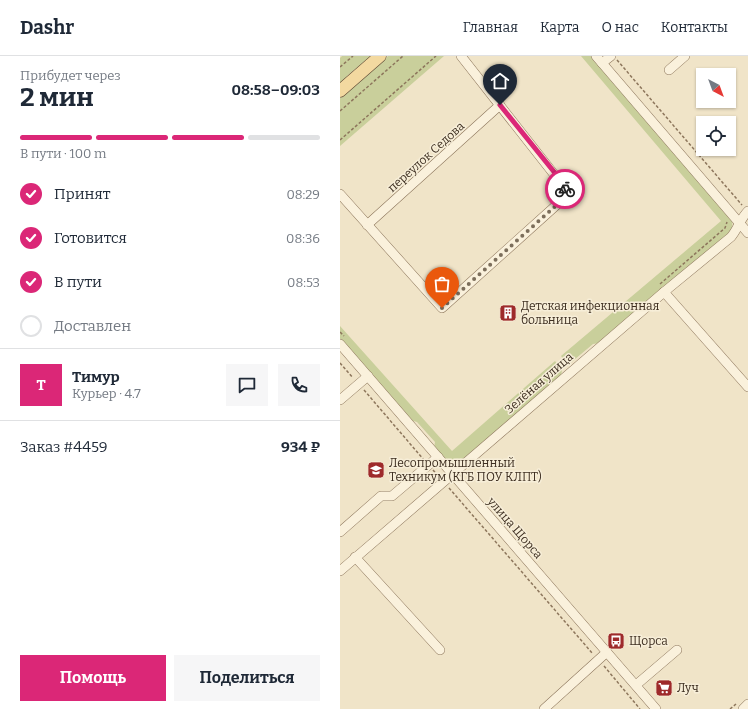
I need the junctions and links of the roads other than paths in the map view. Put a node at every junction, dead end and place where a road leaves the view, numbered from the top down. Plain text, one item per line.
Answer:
1 (380, 56) edge
2 (461, 56) edge
3 (612, 56) edge
4 (685, 56) edge
5 (599, 60) edge
6 (670, 70) dead end
7 (340, 91) edge
8 (500, 105) junction
9 (340, 194) edge
10 (748, 211) edge
11 (739, 222) junction
12 (367, 225) junction
13 (748, 232) edge
14 (662, 288) junction
15 (343, 341) edge
16 (368, 376) junction
17 (748, 387) edge
18 (340, 400) edge
19 (438, 457) junction
20 (452, 473) junction
21 (340, 532) edge
22 (355, 557) junction
23 (340, 571) edge
24 (440, 650) dead end
25 (677, 650) dead end
26 (607, 652) junction
27 (636, 685) junction
28 (748, 704) edge
29 (544, 709) edge
30 (656, 709) edge
31 (743, 709) edge

1 - 7 main road
2 - 8 street
3 - 5 street
4 - 6 street
5 - 11 street
8 - 12 street, переулок Седова
8 - 12 street
9 - 12 street
10 - 11 street, Зелёная улица
11 - 13 street
11 - 14 street, Зелёная улица
14 - 17 street
14 - 20 street, Зелёная улица
15 - 16 street, улица Щорса
16 - 18 street
16 - 19 street, улица Щорса
19 - 20 street, улица Щорса
19 - 21 street
20 - 22 street, Зелёная улица
20 - 26 street, улица Щорса
22 - 23 street, Зелёная улица
22 - 24 street
25 - 27 street
26 - 27 street, улица Щорса
26 - 29 street
27 - 30 street, улица Щорса
28 - 31 street

